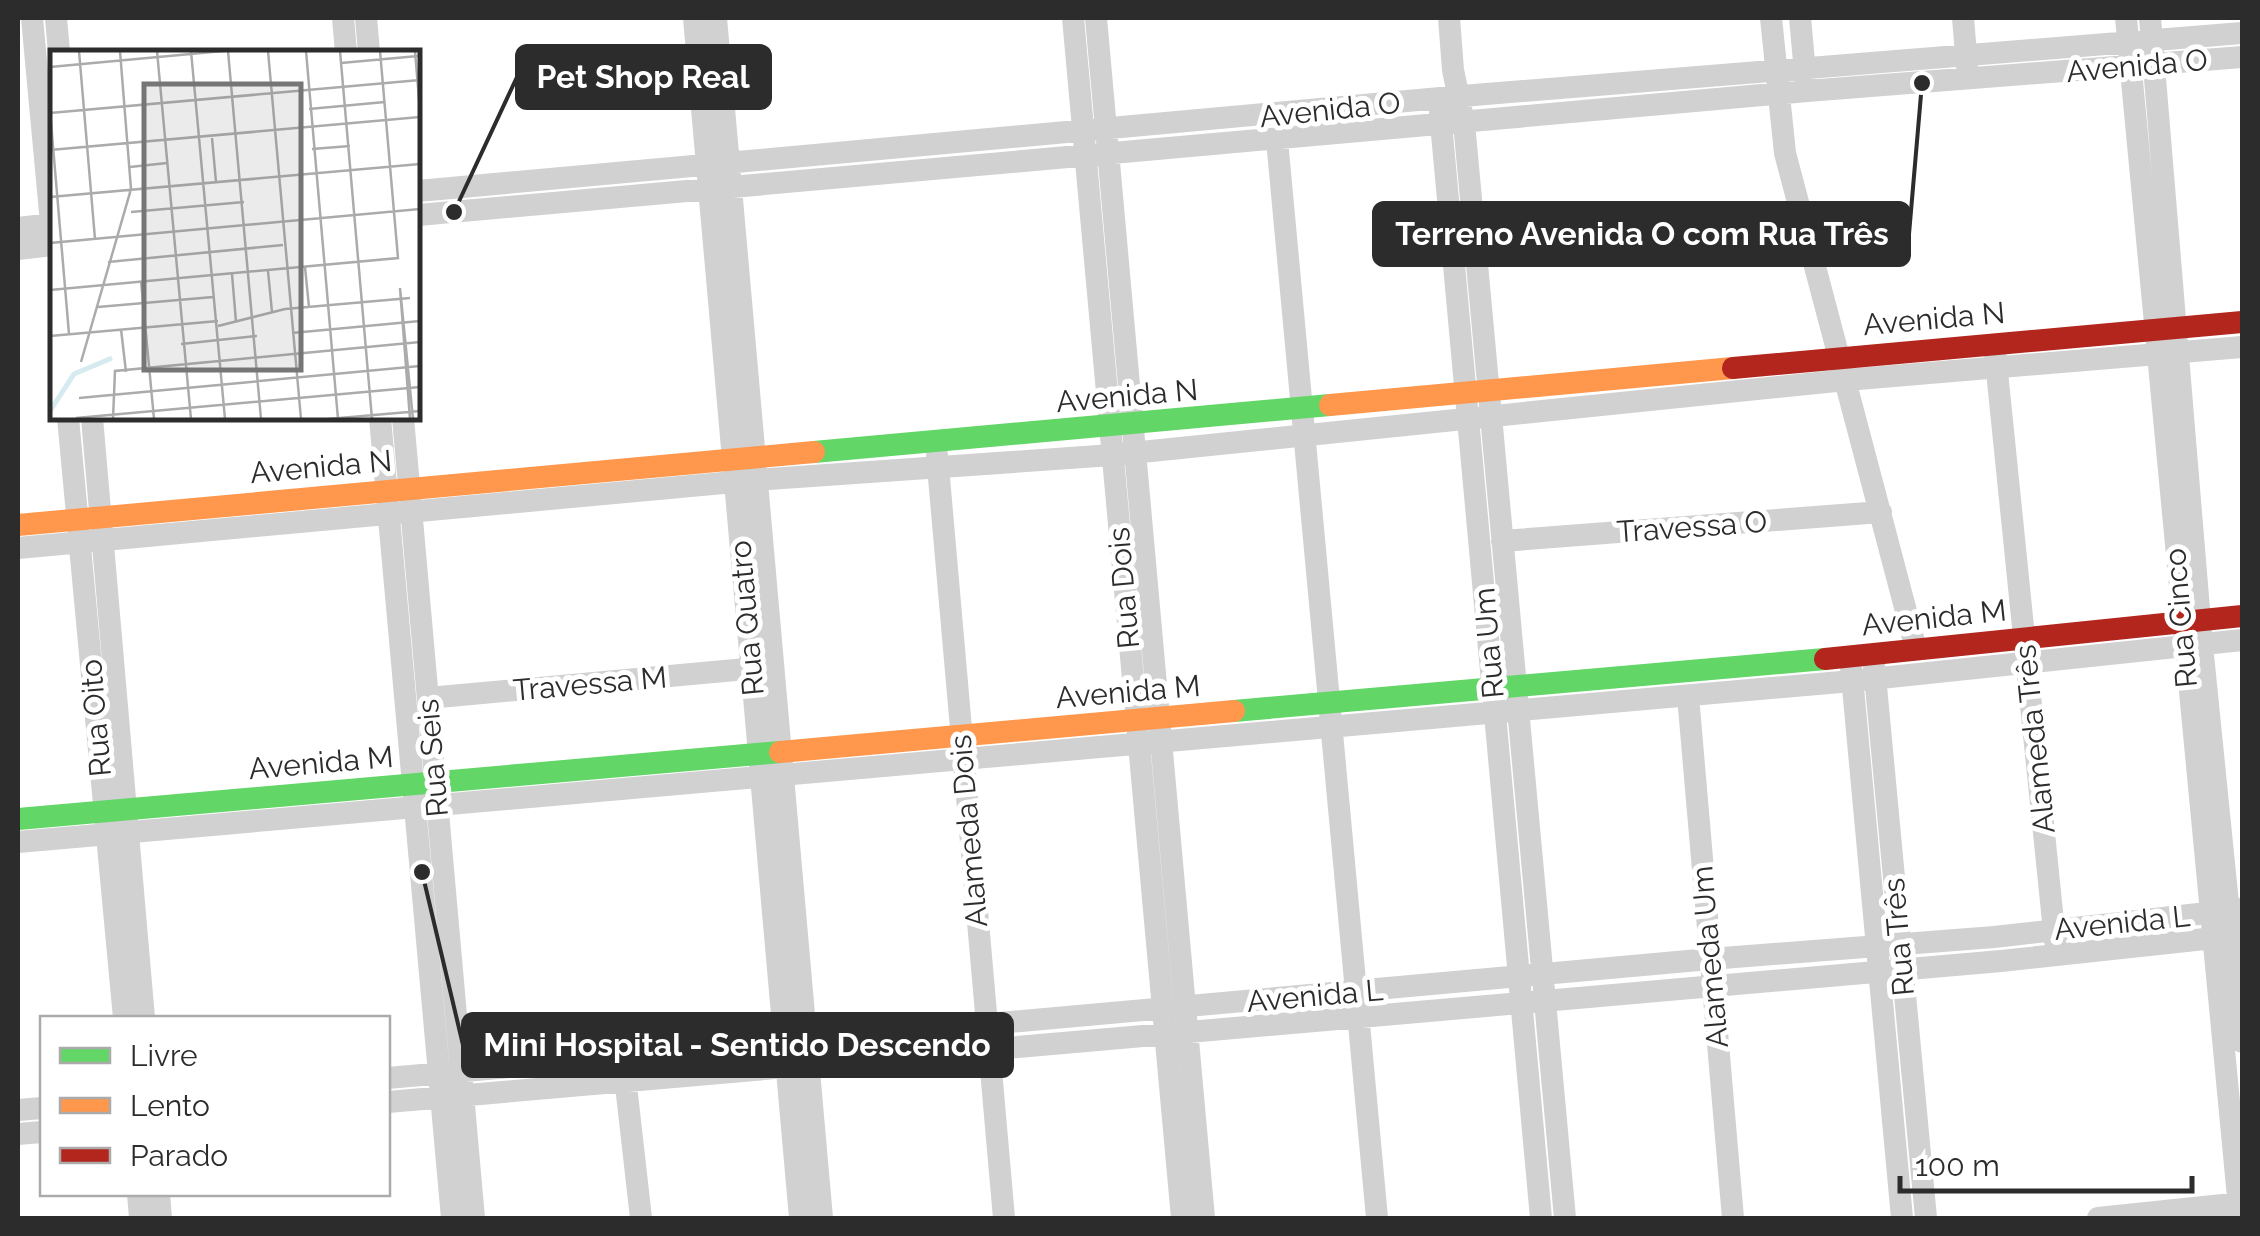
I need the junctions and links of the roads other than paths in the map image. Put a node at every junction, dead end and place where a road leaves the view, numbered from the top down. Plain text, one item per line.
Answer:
1 (32, 18) edge
2 (56, 18) edge
3 (343, 18) edge
4 (366, 18) edge
5 (694, 18) edge
6 (716, 18) edge
7 (1073, 18) edge
8 (1096, 18) edge
9 (1450, 18) edge
10 (1771, 18) edge
11 (1800, 18) edge
12 (1963, 18) edge
13 (2126, 18) edge
14 (2150, 18) edge
15 (2242, 32) edge
16 (60, 50) edge
17 (346, 50) edge
18 (369, 50) edge
19 (1966, 54) junction
20 (2141, 54) junction
21 (2242, 57) edge
22 (1968, 79) junction
23 (1806, 80) junction
24 (1775, 83) junction
25 (1451, 98) junction
26 (1464, 122) junction
27 (1440, 125) junction
28 (1277, 140) junction
29 (1095, 144) junction
30 (719, 178) junction
31 (420, 191) edge
32 (50, 203) edge
33 (420, 215) edge
34 (50, 224) edge
35 (18, 228) edge
36 (1805, 228) junction
37 (50, 245) edge
38 (18, 249) edge
39 (1476, 256) junction
40 (2242, 322) edge
41 (2164, 328) junction
42 (2242, 347) edge
43 (2167, 353) junction
44 (1995, 355) junction
45 (1842, 368) junction
46 (1477, 392) junction
47 (1302, 410) junction
48 (1480, 418) junction
49 (68, 420) edge
50 (92, 420) edge
51 (380, 420) edge
52 (403, 420) edge
53 (1121, 427) junction
54 (1304, 436) junction
55 (936, 442) junction
56 (1123, 454) junction
57 (743, 457) junction
58 (938, 467) junction
59 (746, 482) junction
60 (400, 502) junction
61 (1881, 512) junction
62 (18, 525) edge
63 (101, 529) junction
64 (77, 532) junction
65 (1502, 541) junction
66 (18, 548) edge
67 (2242, 616) edge
68 (2191, 621) junction
69 (2242, 640) edge
70 (2193, 645) junction
71 (1916, 650) junction
72 (2027, 650) junction
73 (762, 667) junction
74 (1863, 668) junction
75 (1688, 696) junction
76 (428, 698) junction
77 (1505, 699) junction
78 (1330, 716) junction
79 (1149, 732) junction
80 (962, 748) junction
81 (771, 763) junction
82 (425, 795) junction
83 (18, 820) edge
84 (116, 824) junction
85 (18, 842) edge
86 (2227, 911) edge
87 (2054, 930) junction
88 (2229, 936) edge
89 (1888, 944) junction
90 (2056, 955) junction
91 (1710, 958) junction
92 (1890, 970) junction
93 (1531, 976) junction
94 (1713, 984) junction
95 (1533, 1001) junction
96 (1357, 1004) junction
97 (124, 1016) edge
98 (144, 1016) edge
99 (1175, 1020) junction
100 (986, 1037) junction
101 (2242, 1042) edge
102 (796, 1053) junction
103 (625, 1071) junction
104 (450, 1073) junction
105 (390, 1078) edge
106 (452, 1097) junction
107 (390, 1102) edge
108 (2240, 1208) edge
109 (452, 1218) edge
110 (474, 1218) edge
111 (641, 1218) edge
112 (800, 1218) edge
113 (822, 1218) edge
114 (1004, 1218) edge
115 (1182, 1218) edge
116 (1204, 1218) edge
117 (1377, 1218) edge
118 (1541, 1218) edge
119 (1565, 1218) edge
120 (1733, 1218) edge
121 (1902, 1218) edge
122 (1926, 1218) edge
123 (2098, 1218) edge

1 - 32 street
2 - 16 street
3 - 17 street
4 - 18 street
5 - 30 street, Rua Quatro
6 - 30 street, Rua Quatro
7 - 29 street, Rua Dois
8 - 29 street, Rua Dois
9 - 25 street, Rua Um
10 - 24 street
11 - 23 street
12 - 19 street
13 - 20 street, Rua Cinco
14 - 20 street, Rua Cinco
15 - 20 street, Avenida O
19 - 20 street, Avenida O
19 - 22 street
19 - 23 street, Avenida O
20 - 21 street, Avenida O
20 - 22 street, Avenida O
20 - 41 street, Rua Cinco
22 - 23 street, Avenida O
23 - 24 street, Avenida O
24 - 25 street, Avenida O
24 - 26 street, Avenida O
24 - 36 street
25 - 26 street, Rua Um
25 - 27 street, Rua Um
25 - 29 street, Avenida O
26 - 27 street, Avenida O
26 - 39 street, Rua Um
27 - 28 street, Avenida O
27 - 46 street, Rua Um
28 - 29 street, Avenida O
28 - 47 street
29 - 30 street, Avenida O
29 - 53 street, Rua Dois
30 - 31 street, Avenida O
30 - 33 street, Avenida O
30 - 57 street, Rua Quatro
34 - 35 street
36 - 39 street
36 - 45 street
37 - 38 street
39 - 46 street, Rua Um
40 - 41 street, Avenida N
41 - 43 street, Rua Cinco
41 - 44 street, Avenida N
42 - 43 street, Avenida N
43 - 44 street, Avenida N
43 - 68 street, Rua Cinco
44 - 45 street, Avenida N
44 - 72 street, Alameda Três
45 - 46 street, Avenida N
45 - 48 street, Avenida N
45 - 61 street
46 - 47 street, Avenida N
46 - 48 street, Rua Um
47 - 53 street, Avenida N
47 - 54 street
48 - 54 street, Avenida N
48 - 65 street, Rua Um
48 - 77 street, Rua Um
49 - 64 street, Rua Oito
50 - 63 street, Rua Oito
51 - 60 street, Rua Seis
52 - 60 street, Rua Seis
53 - 55 street, Avenida N
53 - 56 street, Rua Dois
54 - 56 street, Avenida N
54 - 78 street
55 - 57 street, Avenida N
55 - 58 street, Alameda Dois
56 - 58 street, Avenida N
56 - 79 street, Rua Dois
57 - 59 street, Rua Quatro
57 - 60 street, Avenida N
58 - 59 street, Avenida N
58 - 80 street, Alameda Dois
59 - 60 street, Avenida N
59 - 73 street, Rua Quatro
60 - 63 street, Avenida N
60 - 76 street, Rua Seis
60 - 82 street, Rua Seis
61 - 65 street, Travessa O
61 - 71 street
62 - 64 street, Avenida N
63 - 64 street, Avenida N
63 - 84 street, Rua Oito
64 - 66 street, Avenida N
64 - 84 street, Rua Oito
65 - 77 street, Rua Um
67 - 68 street, Avenida M
68 - 70 street, Rua Cinco
68 - 72 street, Avenida M
69 - 70 street, Avenida M
70 - 72 street, Avenida M
70 - 86 street, Rua Cinco
71 - 72 street, Avenida M
71 - 74 street, Avenida M
72 - 74 street, Avenida M
72 - 87 street, Alameda Três
73 - 76 street, Travessa M
73 - 81 street, Rua Quatro
74 - 75 street, Avenida M
74 - 77 street, Avenida M
74 - 89 street, Rua Três
75 - 77 street, Avenida M
75 - 91 street, Alameda Um
76 - 82 street, Rua Seis
77 - 78 street, Avenida M
77 - 93 street, Rua Um
78 - 79 street, Avenida M
78 - 96 street
79 - 80 street, Avenida M
79 - 99 street, Rua Dois
80 - 81 street, Avenida M
80 - 100 street, Alameda Dois
81 - 82 street, Avenida M
81 - 102 street, Rua Quatro
82 - 84 street, Avenida M
82 - 104 street, Rua Seis
83 - 84 street, Avenida M
84 - 85 street, Avenida M
84 - 97 street, Rua Oito
84 - 98 street, Rua Oito
86 - 87 street, Avenida L
86 - 88 street, Rua Cinco
87 - 89 street, Avenida L
87 - 90 street, Alameda Três
88 - 90 street, Avenida L
88 - 101 street, Rua Cinco
88 - 108 street, Rua Cinco
89 - 91 street, Avenida L
89 - 92 street, Rua Três
90 - 92 street, Avenida L
91 - 93 street, Avenida L
91 - 94 street, Alameda Um
92 - 94 street, Avenida L
92 - 121 street, Rua Três
92 - 122 street, Rua Três
93 - 95 street, Rua Um
93 - 96 street, Avenida L
94 - 95 street, Avenida L
94 - 120 street, Alameda Um
95 - 96 street, Avenida L
95 - 118 street, Rua Um
95 - 119 street, Rua Um
96 - 99 street, Avenida L
96 - 117 street
99 - 100 street, Avenida L
99 - 115 street, Rua Dois
99 - 116 street, Rua Dois
100 - 102 street, Avenida L
100 - 114 street, Alameda Dois
102 - 103 street, Avenida L
102 - 112 street, Rua Quatro
102 - 113 street, Rua Quatro
103 - 104 street, Avenida L
103 - 106 street, Avenida L
103 - 111 street
104 - 105 street, Avenida L
104 - 106 street, Rua Seis
106 - 107 street, Avenida L
106 - 109 street, Rua Seis
106 - 110 street, Rua Seis
108 - 123 street

